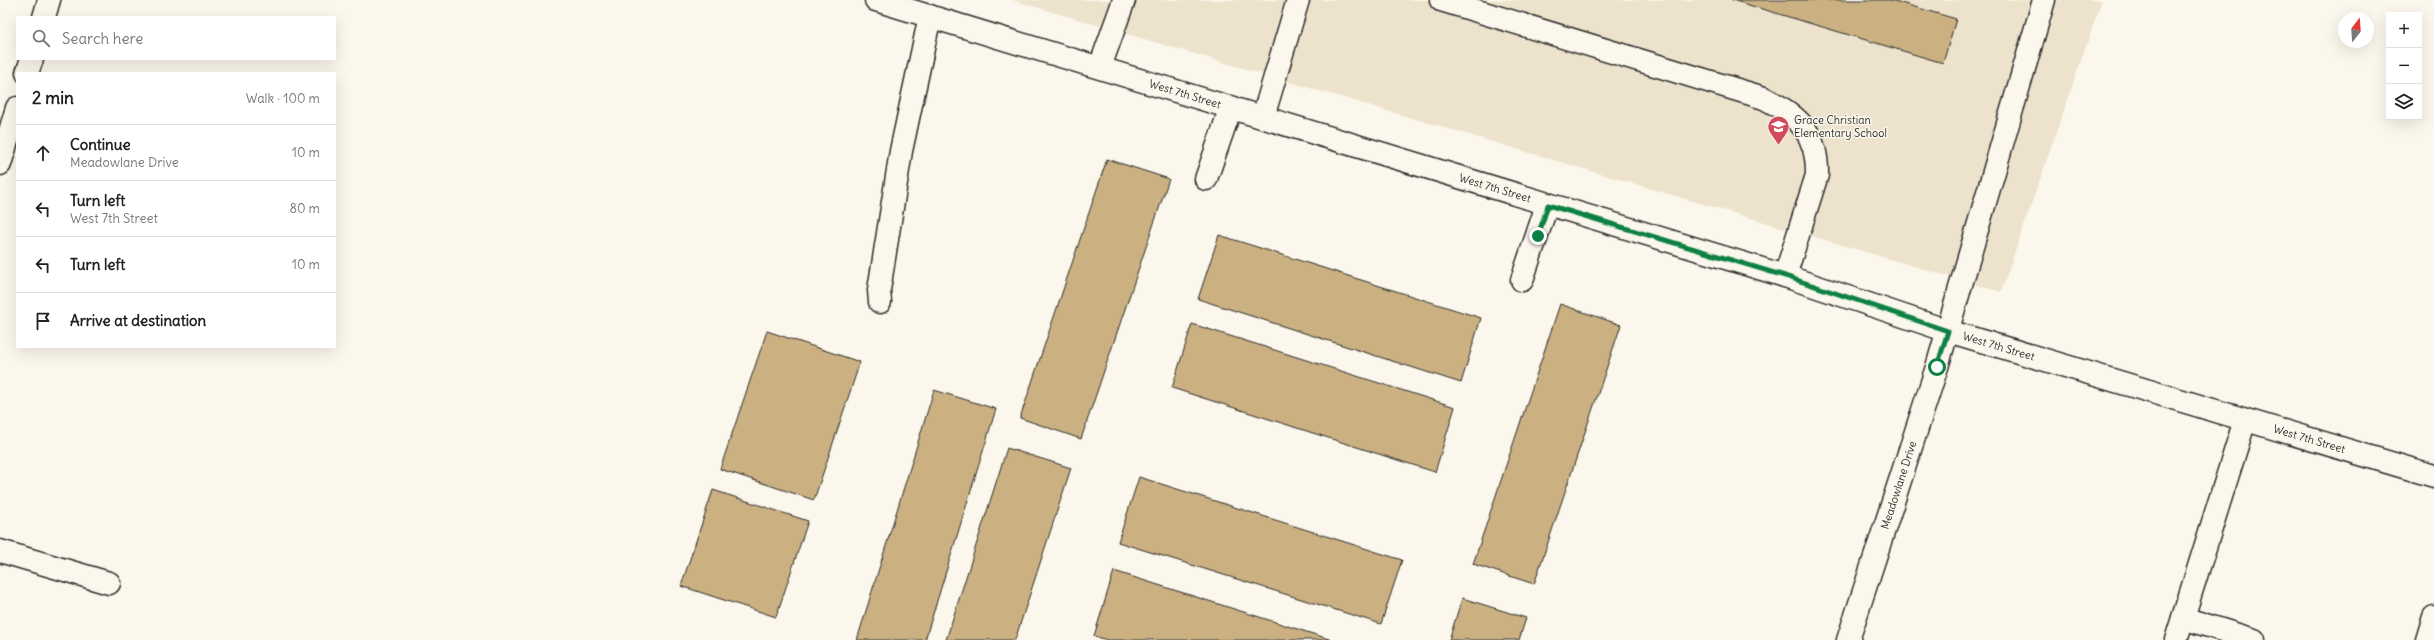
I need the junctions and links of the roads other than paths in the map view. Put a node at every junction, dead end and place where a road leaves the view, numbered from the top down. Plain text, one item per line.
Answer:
1 (49, 0) edge
2 (876, 0) edge
3 (1124, 0) edge
4 (1298, 0) edge
5 (1441, 0) edge
6 (2044, 0) edge
7 (44, 16) edge
8 (930, 16) junction
9 (32, 60) edge
10 (1100, 67) junction
11 (27, 72) edge
12 (1231, 107) junction
13 (16, 111) edge
14 (1263, 117) junction
15 (0, 164) edge
16 (1206, 179) dead end
17 (1548, 205) junction
18 (1785, 276) junction
19 (1522, 280) dead end
20 (880, 302) dead end
21 (1948, 331) junction
22 (2245, 420) junction
23 (2434, 476) edge
24 (0, 551) edge
25 (109, 583) dead end
26 (2434, 617) edge
27 (2183, 618) junction
28 (1848, 640) edge
29 (2176, 640) edge
30 (2254, 640) edge
31 (2427, 640) edge

1 - 7 main road
2 - 8 main road, West 7th Street
3 - 10 main road
4 - 14 main road
5 - 18 main road
6 - 21 main road, Meadowlane Drive
8 - 10 main road, West 7th Street
8 - 20 main road
9 - 11 main road
10 - 12 main road, West 7th Street
12 - 14 main road, West 7th Street
12 - 16 main road
13 - 15 main road
14 - 17 main road, West 7th Street
17 - 18 main road, West 7th Street
17 - 19 main road
18 - 21 main road, West 7th Street
21 - 22 main road, West 7th Street
21 - 28 main road, Meadowlane Drive
22 - 23 main road, West 7th Street
22 - 27 main road
24 - 25 main road
26 - 31 main road
27 - 29 main road
27 - 30 main road

